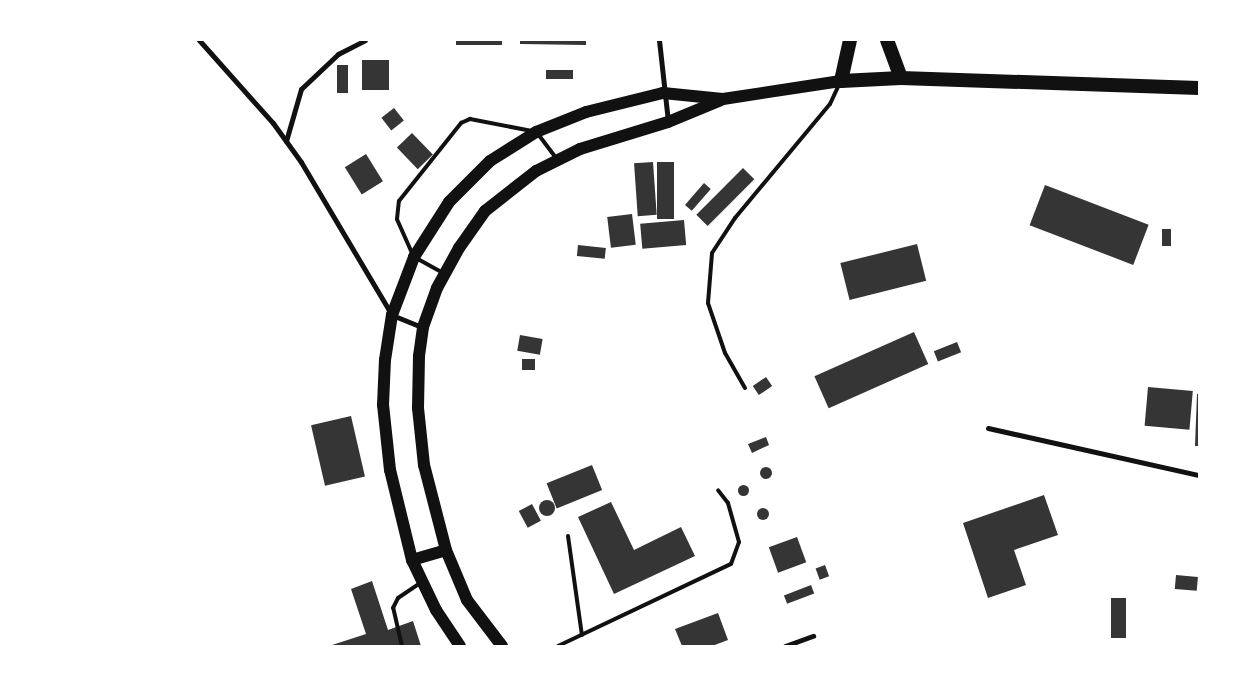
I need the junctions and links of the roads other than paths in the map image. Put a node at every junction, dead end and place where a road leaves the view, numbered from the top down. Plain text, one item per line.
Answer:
1 (199, 40) edge
2 (365, 40) edge
3 (659, 40) edge
4 (850, 40) edge
5 (887, 40) edge
6 (901, 78) junction
7 (841, 81) junction
8 (1199, 88) edge
9 (663, 93) junction
10 (723, 99) junction
11 (668, 122) junction
12 (536, 132) junction
13 (286, 141) junction
14 (558, 160) junction
15 (414, 257) junction
16 (445, 274) junction
17 (392, 315) junction
18 (423, 327) junction
19 (745, 388) dead end
20 (988, 428) dead end
21 (1199, 475) edge
22 (718, 490) dead end
23 (568, 536) dead end
24 (446, 550) junction
25 (412, 560) junction
26 (422, 581) junction
27 (582, 635) junction
28 (813, 636) dead end
29 (402, 646) edge
30 (460, 646) edge
31 (502, 646) edge
32 (558, 646) edge
33 (785, 646) edge

1 - 13 street
2 - 13 street
3 - 9 street
4 - 7 highway
5 - 6 highway
6 - 7 highway
6 - 8 highway
7 - 10 main road
7 - 19 lane
9 - 10 main road
9 - 11 street
9 - 12 main road
10 - 11 main road
11 - 14 main road
12 - 14 lane
12 - 15 main road
12 - 15 lane
13 - 17 street
14 - 16 main road
15 - 16 lane
15 - 17 main road
16 - 18 main road
17 - 18 street
17 - 25 main road
18 - 24 main road
20 - 21 street
22 - 27 lane
23 - 27 lane
24 - 25 main road
24 - 31 main road
25 - 26 main road
26 - 29 lane
26 - 30 main road
27 - 32 lane
28 - 33 street

